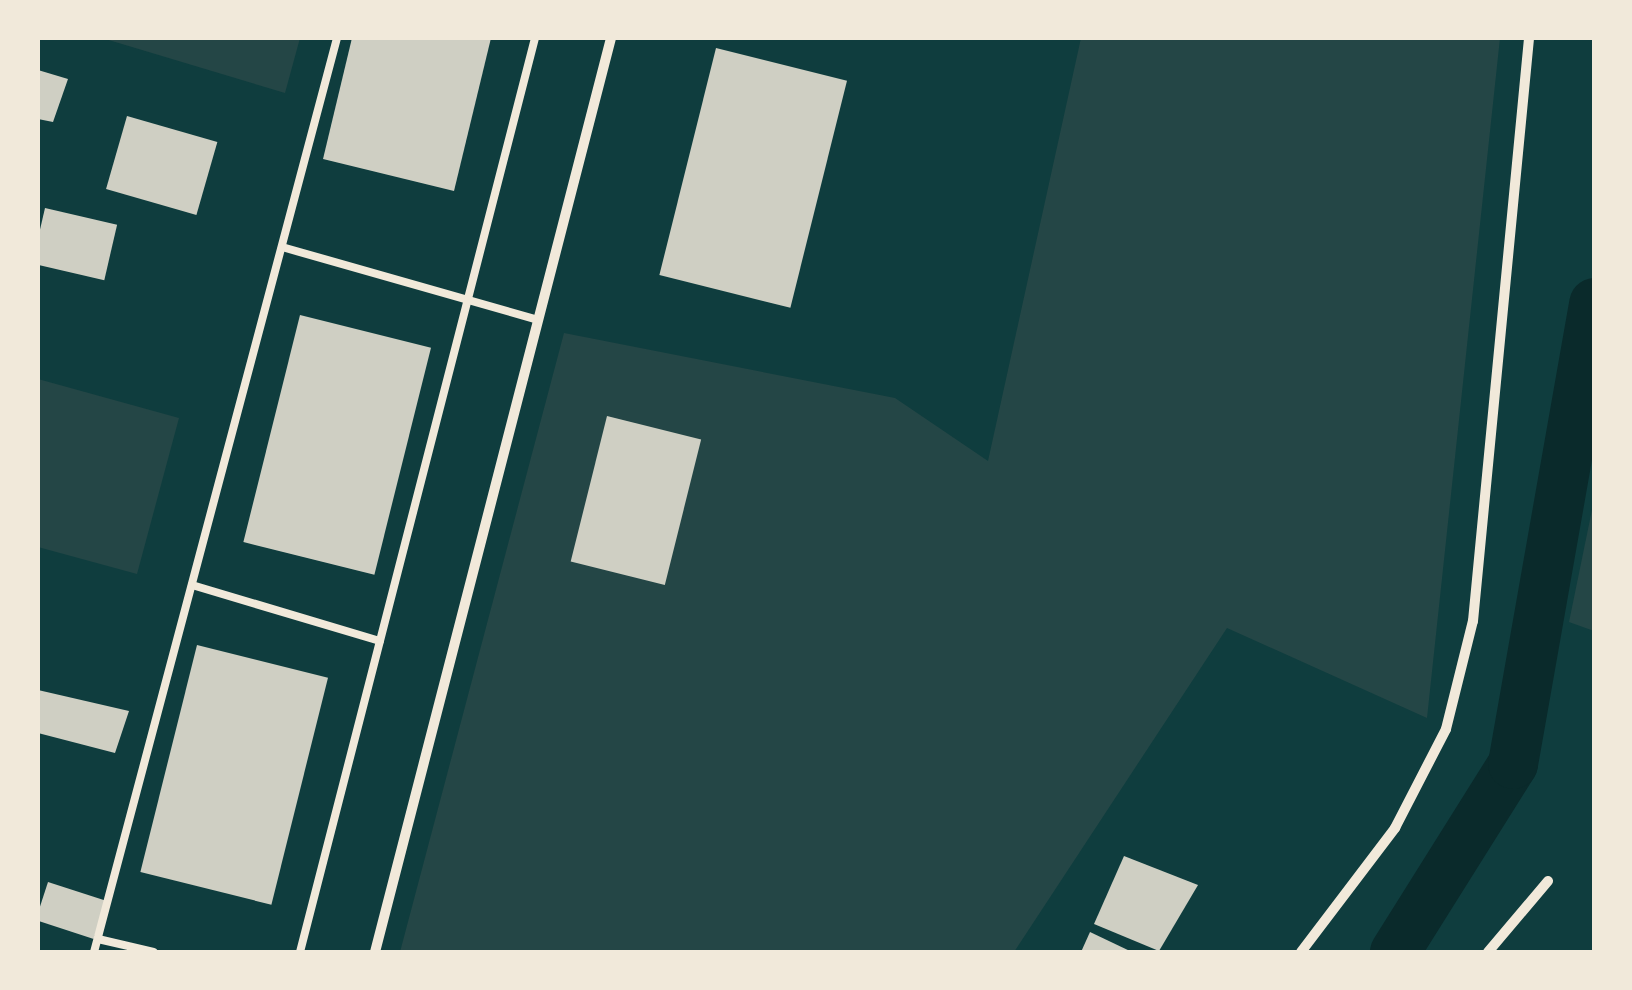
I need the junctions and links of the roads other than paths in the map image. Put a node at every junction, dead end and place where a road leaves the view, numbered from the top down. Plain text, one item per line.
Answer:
1 (337, 38) edge
2 (535, 38) edge
3 (610, 38) edge
4 (1528, 38) edge
5 (282, 247) junction
6 (467, 300) junction
7 (538, 320) junction
8 (192, 585) junction
9 (380, 641) junction
10 (1548, 881) dead end
11 (98, 939) junction
12 (94, 952) edge
13 (154, 952) edge
14 (300, 952) edge
15 (375, 952) edge
16 (1302, 952) edge
17 (1488, 952) edge

1 - 5 lane
2 - 6 lane
3 - 7 street
4 - 16 street
5 - 6 lane
5 - 8 lane
6 - 7 lane
6 - 9 lane
7 - 15 street
8 - 9 lane
8 - 11 lane
9 - 14 lane
10 - 17 street
11 - 12 lane
11 - 13 lane

